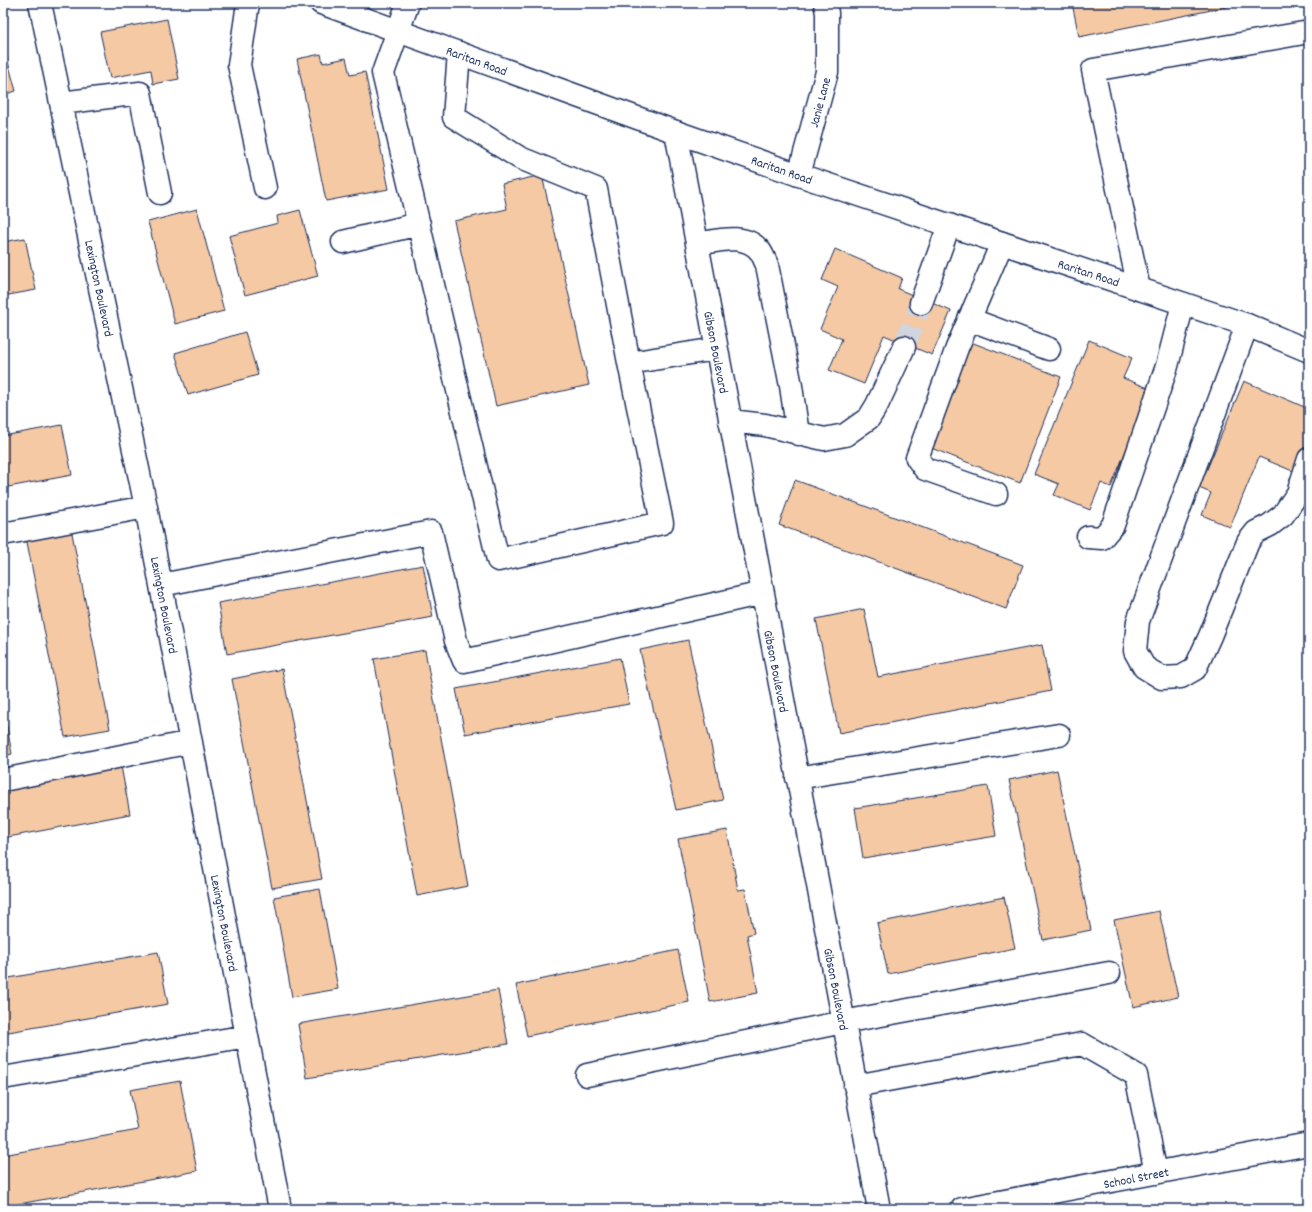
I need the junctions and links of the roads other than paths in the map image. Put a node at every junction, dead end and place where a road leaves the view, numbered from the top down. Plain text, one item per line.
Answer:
1 (40, 3) edge
2 (248, 3) edge
3 (321, 3) edge
4 (408, 3) edge
5 (825, 3) edge
6 (398, 31) junction
7 (1309, 32) edge
8 (459, 53) junction
9 (61, 103) junction
10 (676, 132) junction
11 (799, 175) junction
12 (265, 188) dead end
13 (160, 193) dead end
14 (419, 224) junction
15 (949, 225) junction
16 (342, 242) dead end
17 (1002, 243) junction
18 (697, 244) junction
19 (1139, 289) junction
20 (921, 304) tunnel mouth
21 (1183, 304) junction
22 (969, 319) junction
23 (1248, 325) junction
24 (1309, 334) edge
25 (904, 347) tunnel mouth
26 (716, 348) junction
27 (1049, 349) dead end
28 (1309, 352) edge
29 (629, 363) junction
30 (730, 421) junction
31 (798, 434) junction
32 (1309, 459) edge
33 (996, 494) dead end
34 (146, 508) junction
35 (3, 534) edge
36 (1088, 537) dead end
37 (161, 586) junction
38 (763, 593) junction
39 (1059, 735) dead end
40 (191, 742) junction
41 (797, 778) junction
42 (3, 780) edge
43 (1109, 974) dead end
44 (843, 1022) junction
45 (247, 1036) junction
46 (587, 1075) dead end
47 (3, 1078) edge
48 (855, 1086) junction
49 (1309, 1144) edge
50 (1156, 1173) junction
51 (280, 1209) edge
52 (879, 1209) edge
53 (962, 1209) edge

1 - 9 street, Lexington Boulevard
2 - 12 street
3 - 6 street, Raritan Road
4 - 6 street
5 - 11 street, Janie Lane
6 - 8 street, Raritan Road
6 - 14 street
7 - 19 street
8 - 10 street, Raritan Road
8 - 29 street
9 - 13 street
9 - 34 street, Lexington Boulevard
10 - 11 street, Raritan Road
10 - 18 street, Gibson Boulevard
11 - 15 street, Raritan Road
14 - 16 street
14 - 29 street
15 - 17 street, Raritan Road
15 - 20 street
17 - 19 street, Raritan Road
17 - 22 street
18 - 26 street, Gibson Boulevard
18 - 31 street
19 - 21 street, Raritan Road
21 - 23 street, Raritan Road
21 - 36 street
22 - 27 street
22 - 33 street
23 - 24 street, Raritan Road
23 - 28 street, Raritan Road
23 - 32 street
25 - 31 street
26 - 29 street
26 - 30 street, Gibson Boulevard
30 - 31 street
30 - 38 street, Gibson Boulevard
34 - 35 street
34 - 37 street, Lexington Boulevard
37 - 38 street
37 - 40 street, Lexington Boulevard
38 - 41 street, Gibson Boulevard
39 - 41 street
40 - 42 street
40 - 45 street, Lexington Boulevard
41 - 44 street, Gibson Boulevard
43 - 44 street
44 - 46 street
44 - 48 street, Gibson Boulevard
45 - 47 street
45 - 51 street, Lexington Boulevard
48 - 50 street
48 - 52 street, Gibson Boulevard
49 - 50 street, School Street
50 - 53 street, School Street

